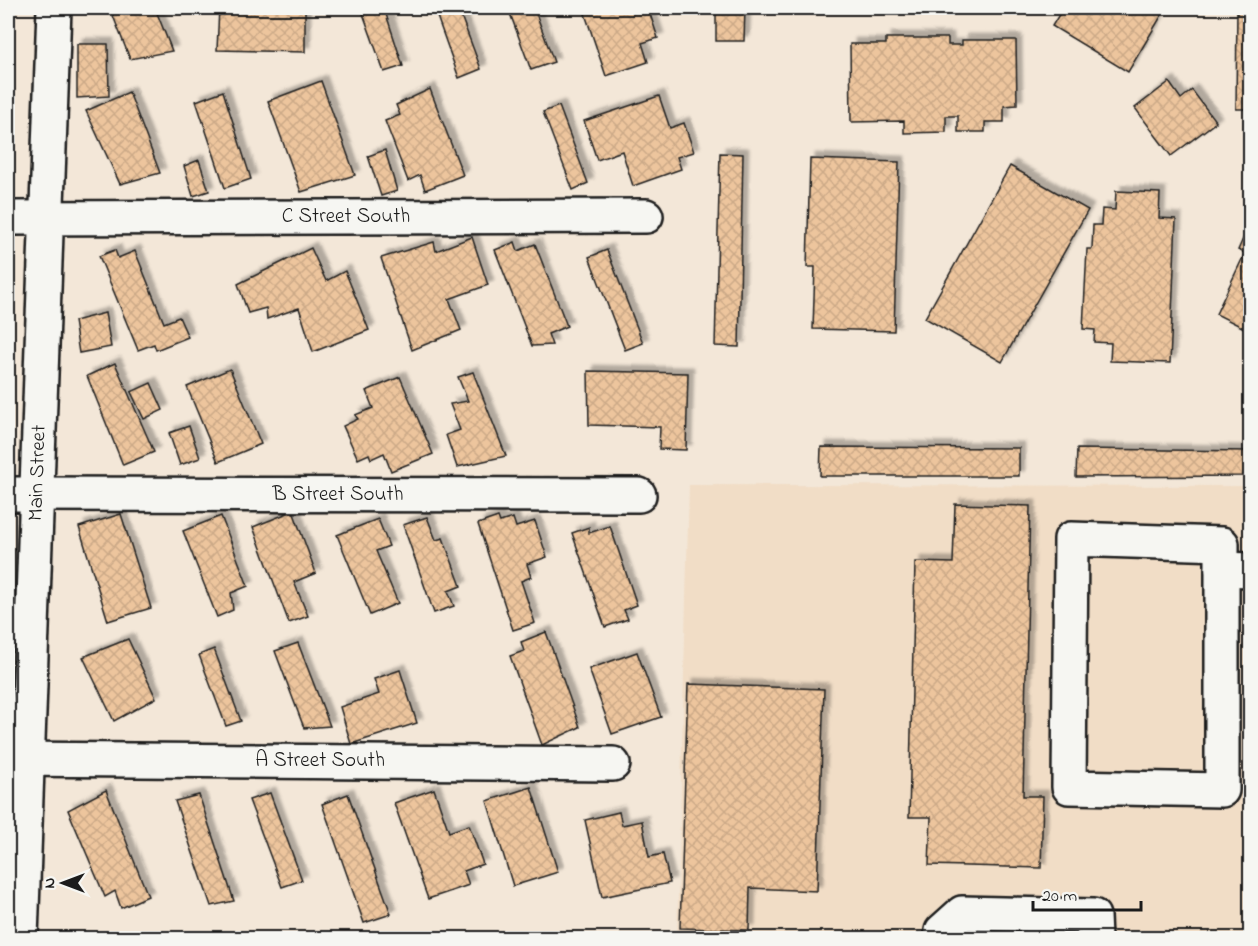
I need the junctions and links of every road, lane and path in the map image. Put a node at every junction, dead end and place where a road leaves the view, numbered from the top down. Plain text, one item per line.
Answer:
1 (54, 8) edge
2 (646, 216) dead end
3 (8, 218) edge
4 (47, 218) junction
5 (22, 495) edge
6 (639, 495) dead end
7 (1236, 569) edge
8 (17, 759) edge
9 (613, 764) dead end
10 (21, 939) edge
11 (941, 939) edge
12 (1094, 939) edge

1 - 4 lane, Main Street
2 - 4 lane, C Street South
3 - 4 lane, C Street South
4 - 5 lane, Main Street
5 - 6 lane, B Street South
5 - 8 lane, Main Street
7 - 7 lane
8 - 9 lane, A Street South
8 - 10 lane, Main Street
11 - 12 lane

